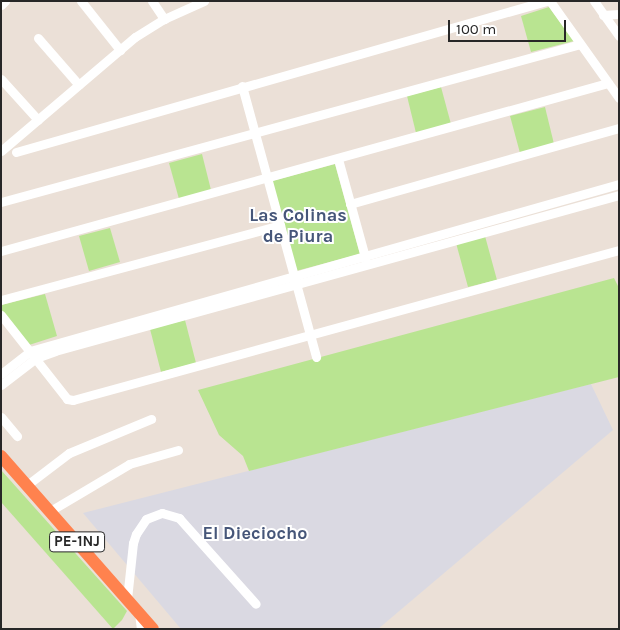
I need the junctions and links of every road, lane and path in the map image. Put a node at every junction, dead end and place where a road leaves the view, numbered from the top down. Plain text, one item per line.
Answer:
1 (6, 1) edge
2 (81, 1) edge
3 (152, 1) edge
4 (204, 1) edge
5 (546, 1) edge
6 (550, 1) edge
7 (594, 1) edge
8 (1, 5) edge
9 (603, 14) junction
10 (619, 14) edge
11 (164, 19) junction
12 (619, 36) edge
13 (38, 38) dead end
14 (580, 44) junction
15 (120, 50) junction
16 (1, 79) edge
17 (608, 83) junction
18 (79, 85) junction
19 (242, 86) junction
20 (619, 98) edge
21 (38, 120) junction
22 (619, 128) edge
23 (255, 132) junction
24 (1, 151) edge
25 (16, 152) dead end
26 (338, 159) junction
27 (267, 178) junction
28 (619, 184) edge
29 (619, 195) edge
30 (1, 202) edge
31 (350, 204) junction
32 (280, 225) junction
33 (619, 250) edge
34 (1, 251) edge
35 (365, 256) junction
36 (295, 280) junction
37 (1, 300) edge
38 (1, 315) edge
39 (310, 336) junction
40 (33, 354) junction
41 (316, 357) dead end
42 (1, 374) edge
43 (1, 385) edge
44 (1, 417) edge
45 (152, 419) dead end
46 (17, 436) dead end
47 (178, 450) dead end
48 (1, 456) edge
49 (27, 485) junction
50 (50, 511) junction
51 (128, 599) junction
52 (256, 604) dead end
53 (139, 612) junction
54 (141, 629) edge
55 (154, 629) edge

1 - 8 street
2 - 15 street
3 - 11 street
4 - 11 street
5 - 19 street
6 - 14 street
7 - 9 street
9 - 10 street
9 - 12 street
11 - 15 street
13 - 18 street
14 - 17 street
14 - 23 street
15 - 18 street
16 - 21 street
17 - 20 street
17 - 26 street
18 - 21 street
19 - 23 street
19 - 25 street
21 - 24 street
22 - 31 street
23 - 27 street
23 - 30 street
26 - 27 street
26 - 31 street
27 - 32 street
27 - 34 street
28 - 35 street
29 - 36 street
31 - 35 street
32 - 36 street
32 - 37 street
33 - 39 street
35 - 36 street
36 - 39 street
36 - 40 street
38 - 40 street
39 - 40 street
39 - 41 street
40 - 42 street
40 - 43 street
44 - 46 street
45 - 49 street
47 - 50 street
48 - 49 highway, PE-1NJ
49 - 50 highway, PE-1NJ
50 - 51 highway, PE-1NJ
51 - 52 street
51 - 53 highway, PE-1NJ
53 - 54 street
53 - 55 highway, PE-1NJ

